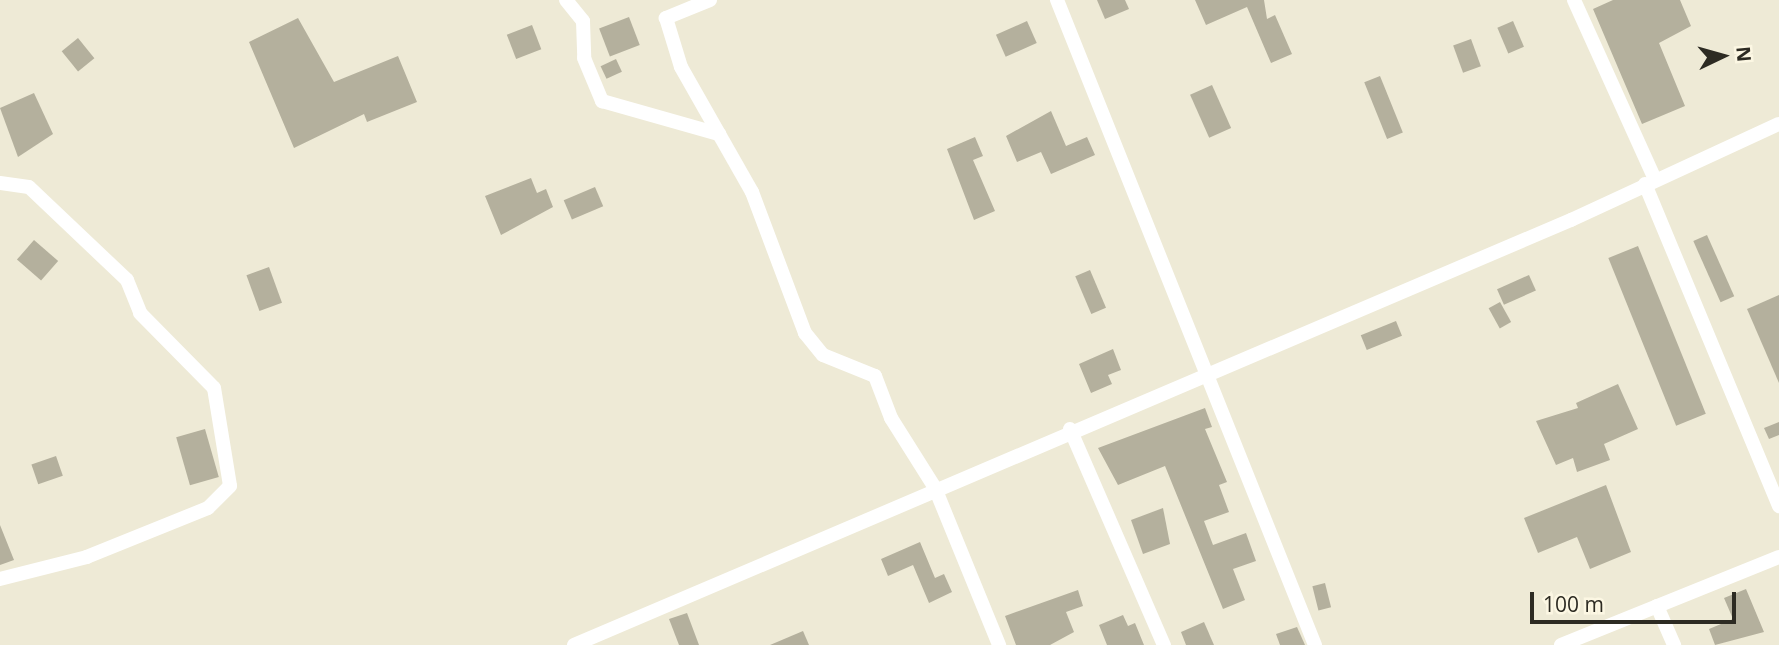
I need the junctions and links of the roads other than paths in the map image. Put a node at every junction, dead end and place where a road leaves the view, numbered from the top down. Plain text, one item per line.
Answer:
1 (566, 0) edge
2 (710, 0) edge
3 (1057, 0) edge
4 (1574, 0) edge
5 (1779, 124) edge
6 (719, 134) junction
7 (1650, 181) junction
8 (0, 183) edge
9 (1206, 373) junction
10 (1070, 429) junction
11 (935, 488) junction
12 (1779, 506) edge
13 (1779, 557) edge
14 (0, 579) edge
15 (1657, 606) junction
16 (574, 645) edge
17 (999, 645) edge
18 (1164, 645) edge
19 (1315, 645) edge
20 (1561, 645) edge
21 (1674, 645) edge

1 - 6 street
2 - 6 street
3 - 9 street
4 - 7 street
5 - 7 street
6 - 11 street
7 - 9 street
7 - 12 street
8 - 14 street
9 - 10 street
9 - 19 street
10 - 11 street
10 - 18 street
11 - 16 street
11 - 17 street
13 - 15 street
15 - 20 street
15 - 21 street

